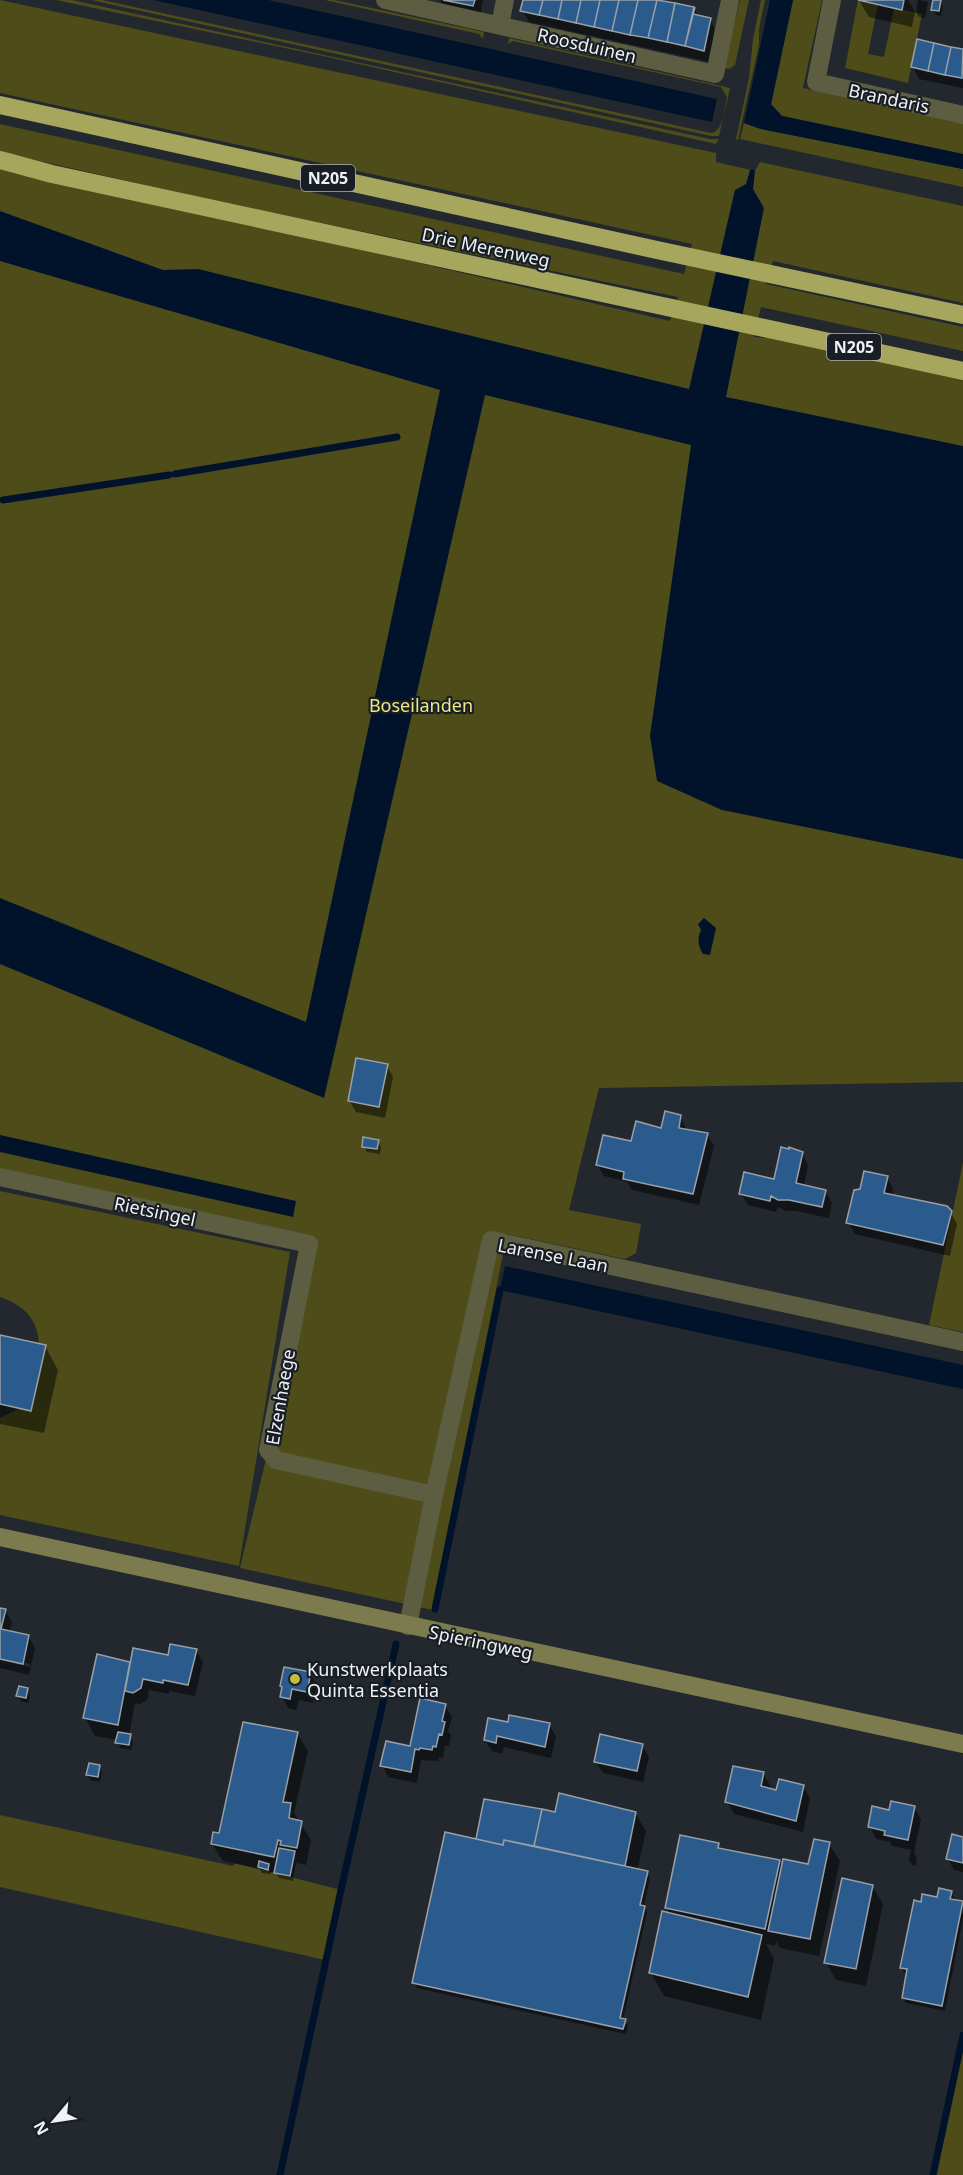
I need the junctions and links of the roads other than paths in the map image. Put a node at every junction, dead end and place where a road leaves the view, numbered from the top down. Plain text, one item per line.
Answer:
1 (385, 0) edge
2 (505, 0) edge
3 (730, 0) edge
4 (832, 0) edge
5 (500, 25) junction
6 (0, 105) edge
7 (963, 115) edge
8 (0, 160) edge
9 (963, 315) edge
10 (963, 370) edge
11 (0, 1177) edge
12 (309, 1244) joint
13 (963, 1342) edge
14 (434, 1495) junction
15 (0, 1537) edge
16 (408, 1626) junction
17 (963, 1744) edge

1 - 5 street, Roosduinen
2 - 5 street
3 - 5 street, Roosduinen
4 - 7 street, Brandaris
6 - 9 highway, Drie Merenweg / N205
8 - 10 highway, Drie Merenweg / N205
11 - 12 street, Rietsingel
12 - 14 street, Elzenhaege
13 - 14 street, Larense Laan
14 - 16 street, Larense Laan
15 - 16 street, Spieringweg
16 - 17 street, Spieringweg

